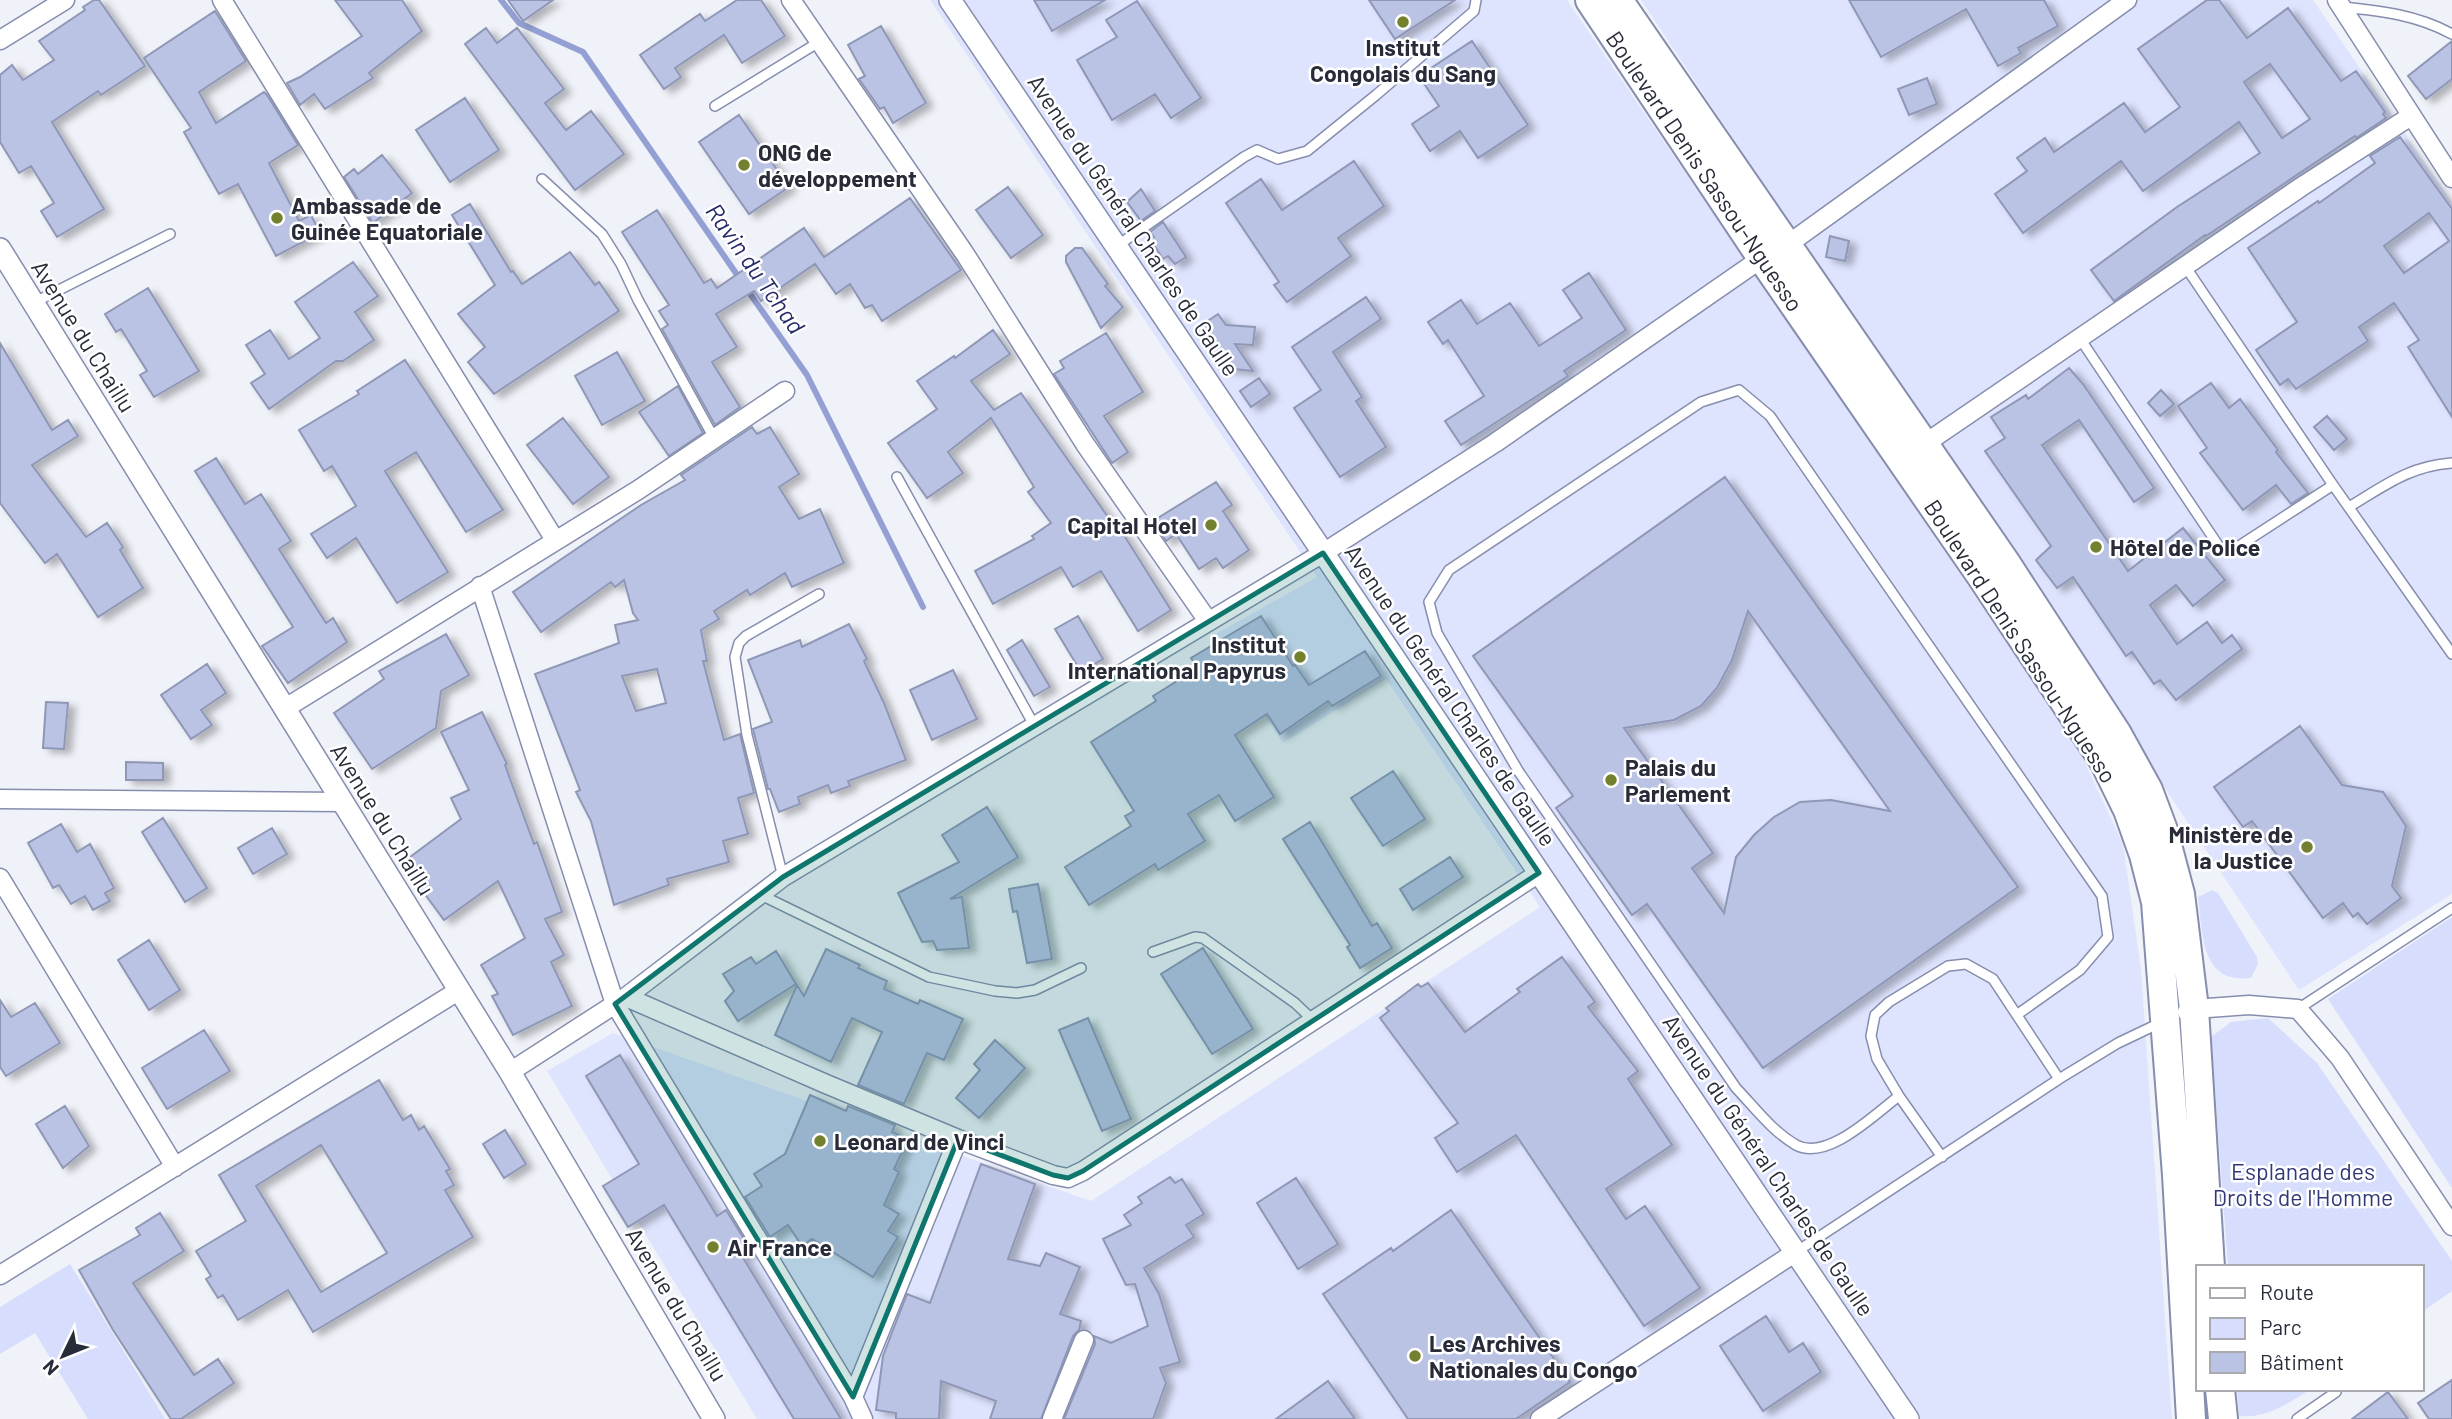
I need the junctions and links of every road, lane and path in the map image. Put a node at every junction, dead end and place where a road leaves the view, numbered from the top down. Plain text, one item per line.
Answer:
1 (65, 0) edge
2 (222, 0) edge
3 (791, 0) edge
4 (950, 0) edge
5 (1476, 0) edge
6 (1590, 0) edge
7 (1618, 0) edge
8 (2127, 0) edge
9 (2339, 3) edge
10 (2452, 34) edge
11 (0, 40) edge
12 (819, 42) junction
13 (715, 106) dead end
14 (2411, 117) junction
15 (2452, 178) edge
16 (542, 179) dead end
17 (170, 234) dead end
18 (1787, 245) junction
19 (1117, 246) junction
20 (0, 249) edge
21 (1762, 258) junction
22 (2185, 266) junction
23 (33, 303) junction
24 (2079, 337) junction
25 (785, 391) dead end
26 (715, 438) junction
27 (1923, 445) junction
28 (2452, 463) edge
29 (897, 477) dead end
30 (2333, 485) junction
31 (2349, 507) junction
32 (555, 540) junction
33 (1323, 553) junction
34 (481, 586) junction
35 (819, 594) dead end
36 (1208, 621) junction
37 (2452, 654) edge
38 (284, 709) junction
39 (1034, 725) junction
40 (0, 799) edge
41 (342, 802) junction
42 (1539, 873) junction
43 (783, 877) junction
44 (0, 878) edge
45 (761, 895) junction
46 (2452, 908) edge
47 (1153, 952) dead end
48 (1081, 968) dead end
49 (457, 991) junction
50 (620, 1001) junction
51 (2194, 1009) junction
52 (2298, 1009) junction
53 (2018, 1014) junction
54 (2166, 1020) junction
55 (1315, 1021) junction
56 (510, 1072) junction
57 (2059, 1079) junction
58 (1899, 1096) junction
59 (958, 1139) junction
60 (1942, 1157) junction
61 (175, 1167) junction
62 (2452, 1226) edge
63 (1796, 1252) junction
64 (2210, 1265) edge
65 (0, 1275) edge
66 (1084, 1340) dead end
67 (2220, 1391) edge
68 (2336, 1392) dead end
69 (853, 1397) junction
70 (715, 1419) edge
71 (863, 1419) edge
72 (1052, 1419) edge
73 (1540, 1419) edge
74 (1908, 1419) edge
75 (2191, 1419) edge
76 (2223, 1419) edge
77 (2297, 1419) edge

1 - 11 street
2 - 32 street
3 - 12 street
4 - 19 street, Avenue du Général Charles de Gaulle
5 - 19 lane
6 - 21 main road, Boulevard Denis Sassou-Nguesso
7 - 18 main road, Boulevard Denis Sassou-Nguesso
8 - 18 street
9 - 10 lane
9 - 14 street
12 - 13 lane
12 - 36 street
14 - 15 street
14 - 22 street
16 - 26 lane
17 - 23 lane
18 - 27 main road, Boulevard Denis Sassou-Nguesso
19 - 33 street, Avenue du Général Charles de Gaulle
20 - 23 street, Avenue du Chaillu
21 - 33 street
21 - 54 main road, Boulevard Denis Sassou-Nguesso
22 - 24 street
22 - 30 lane
23 - 38 street, Avenue du Chaillu
24 - 27 street
24 - 30 lane
25 - 26 street
26 - 32 street
27 - 51 main road, Boulevard Denis Sassou-Nguesso
28 - 31 lane
29 - 39 lane
30 - 31 lane
31 - 37 lane
32 - 34 street
33 - 36 street
33 - 42 street, Avenue du Général Charles de Gaulle
34 - 38 street
34 - 50 street
35 - 43 lane
36 - 39 street
38 - 41 street, Avenue du Chaillu
39 - 43 street
40 - 41 street
41 - 49 street, Avenue du Chaillu
42 - 55 street
42 - 63 street, Avenue du Général Charles de Gaulle
43 - 45 street
44 - 61 street
45 - 48 lane
45 - 50 street
46 - 52 lane
47 - 55 lane
49 - 56 street, Avenue du Chaillu
49 - 61 street
50 - 56 street
50 - 59 street
50 - 69 street
51 - 52 street
51 - 54 street
51 - 64 main road, Boulevard Denis Sassou-Nguesso
52 - 62 street
53 - 57 lane
53 - 58 lane
53 - 58 lane
54 - 57 lane
54 - 75 main road, Boulevard Denis Sassou-Nguesso
55 - 59 street
56 - 70 street, Avenue du Chaillu
57 - 60 lane
58 - 60 lane
59 - 69 street
60 - 63 lane
61 - 65 street
63 - 73 street
63 - 74 street, Avenue du Général Charles de Gaulle
66 - 72 street
67 - 76 main road
68 - 77 lane
69 - 71 street

